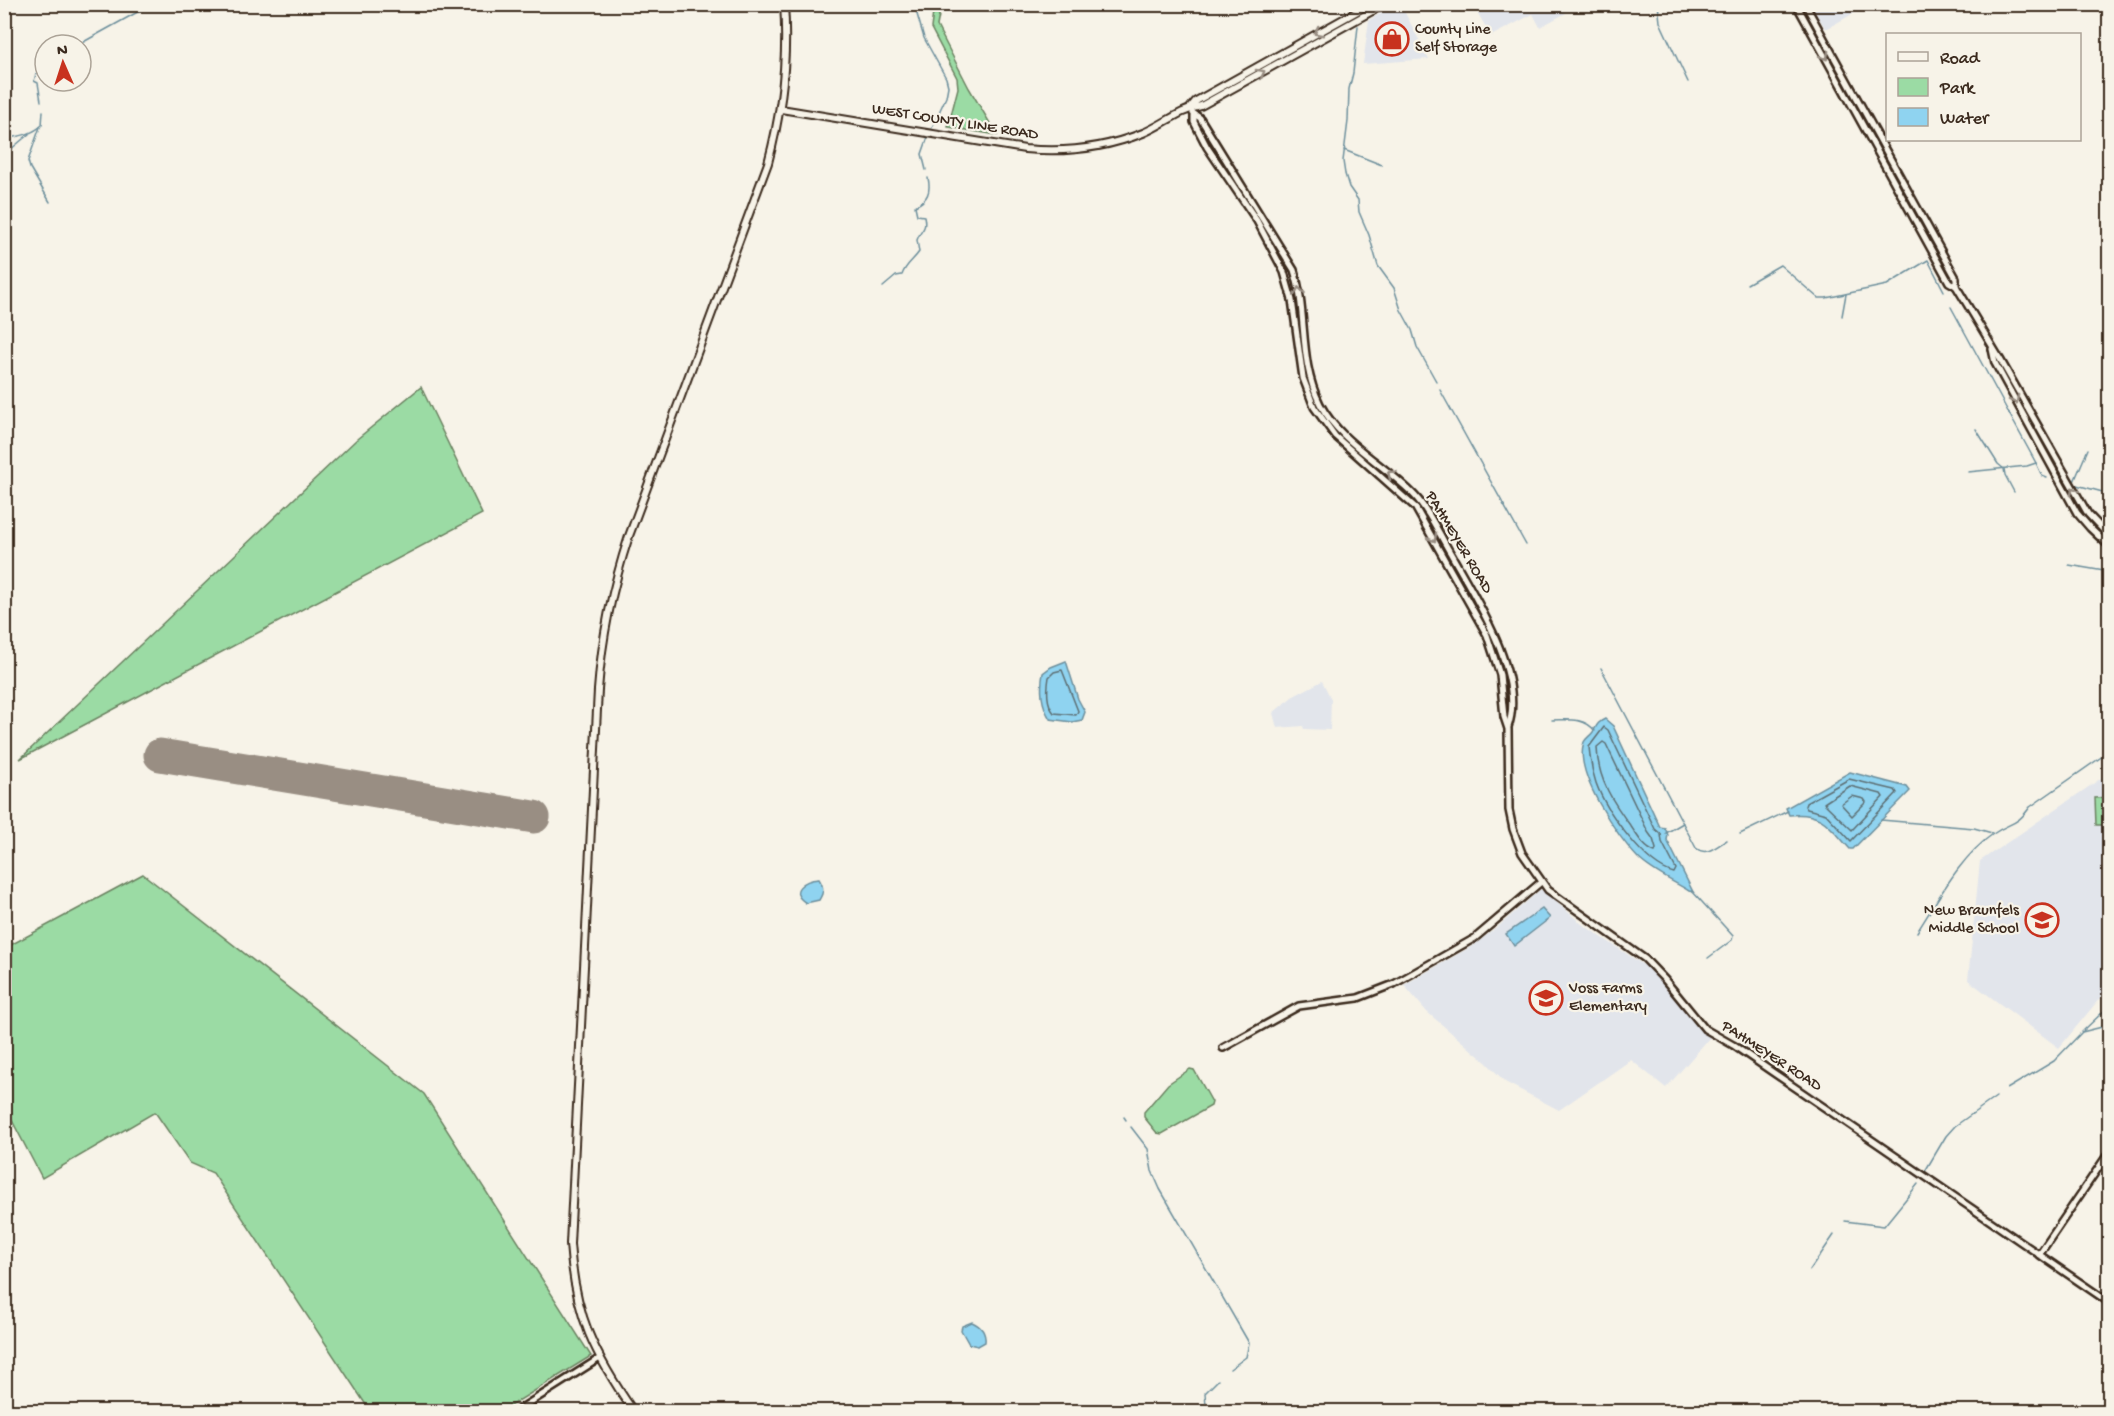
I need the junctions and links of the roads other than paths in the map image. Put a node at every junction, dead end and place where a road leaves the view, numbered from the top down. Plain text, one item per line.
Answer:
1 (784, 4) edge
2 (1384, 4) edge
3 (1796, 4) edge
4 (1805, 4) edge
5 (1371, 8) edge
6 (1190, 108) junction
7 (781, 109) junction
8 (1194, 116) junction
9 (1956, 286) junction
10 (1992, 347) junction
11 (2109, 537) edge
12 (2109, 547) edge
13 (1508, 729) junction
14 (1541, 882) junction
15 (1223, 1048) dead end
16 (2109, 1151) edge
17 (2039, 1255) junction
18 (2109, 1303) edge
19 (600, 1358) junction
20 (515, 1412) edge
21 (634, 1412) edge

1 - 7 main road
2 - 5 main road, WEST COUNTY LINE ROAD
3 -> 9 street
4 - 9 street
5 - 6 main road, WEST COUNTY LINE ROAD
6 - 7 main road, WEST COUNTY LINE ROAD
6 - 8 street, PAHMEYER ROAD
7 - 19 main road
8 -> 13 street, PAHMEYER ROAD
13 -> 8 street, PAHMEYER ROAD
9 - 10 street
11 -> 10 street
10 -> 12 street
13 - 14 street, PAHMEYER ROAD
14 - 15 street
14 - 17 street, PAHMEYER ROAD
16 - 17 street
17 - 18 street, PAHMEYER ROAD
19 - 20 street
19 - 21 main road

